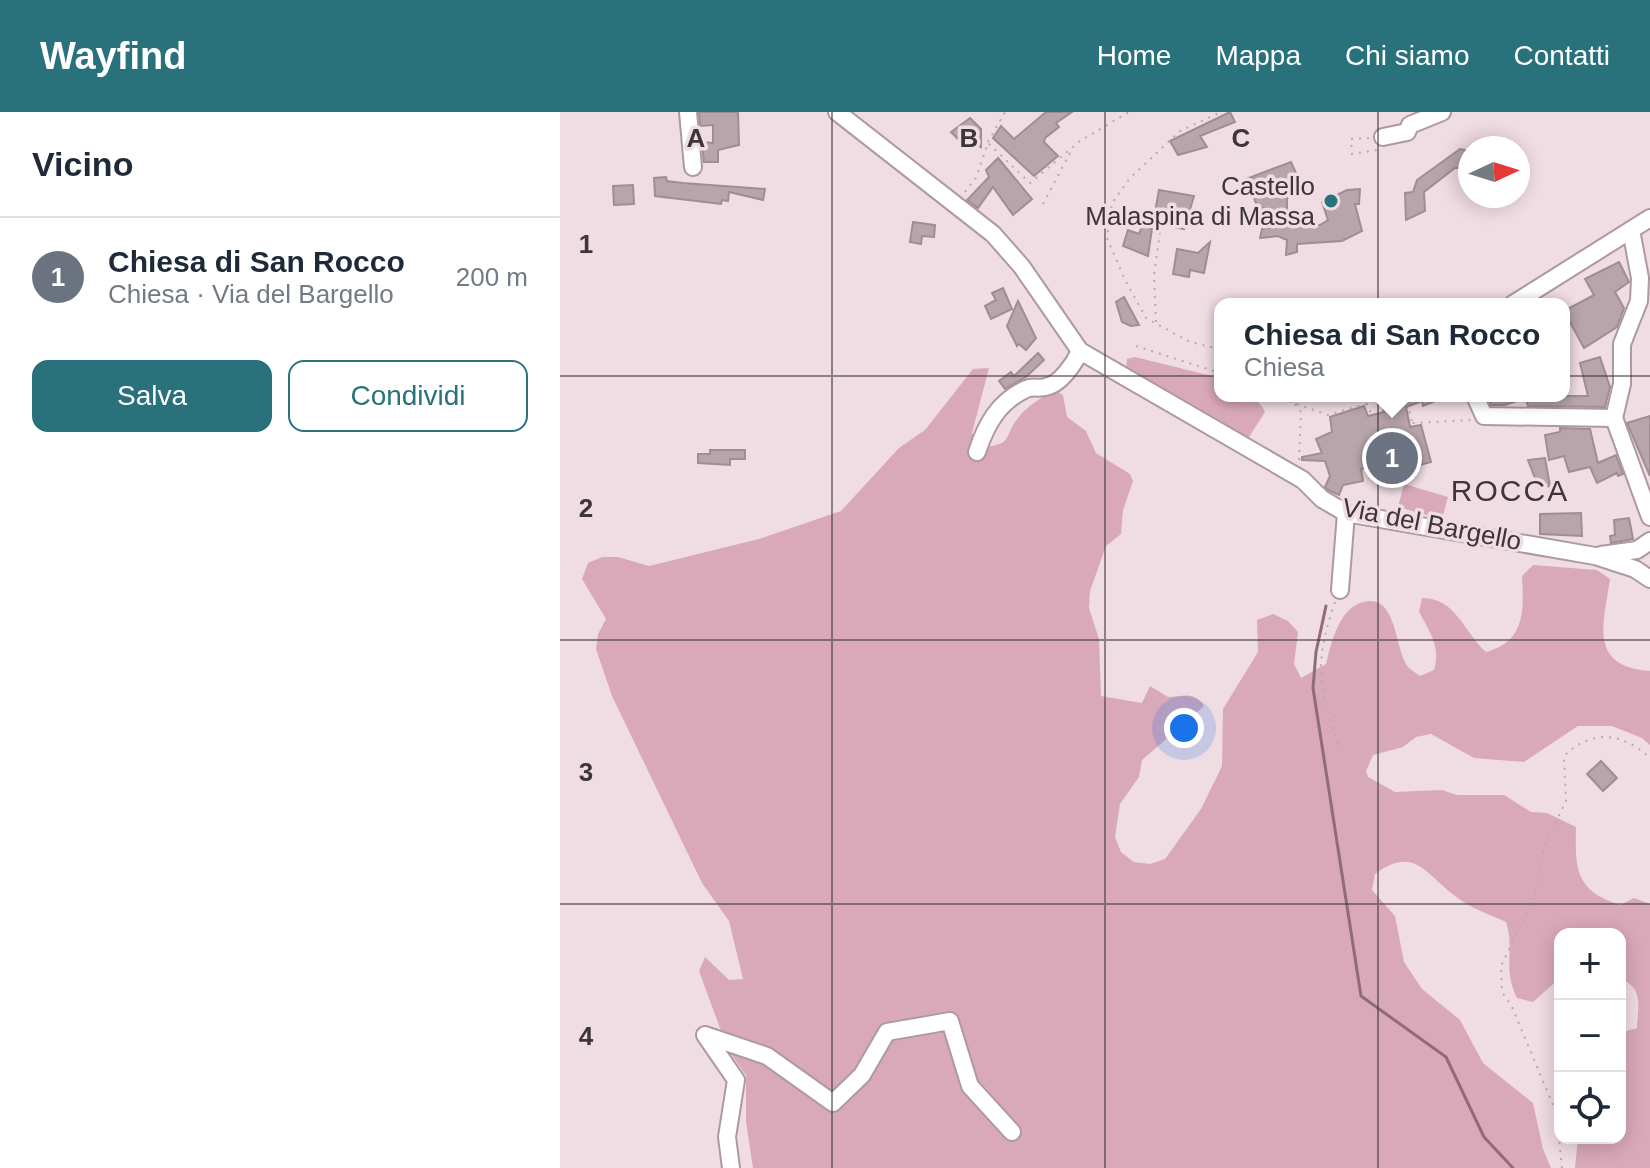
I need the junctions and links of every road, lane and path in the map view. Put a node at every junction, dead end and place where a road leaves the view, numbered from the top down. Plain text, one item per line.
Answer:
1 (688, 112) edge
2 (837, 112) edge
3 (1005, 112) edge
4 (1129, 112) edge
5 (1221, 112) edge
6 (1442, 112) edge
7 (988, 143) junction
8 (1383, 143) junction
9 (1073, 147) junction
10 (693, 167) dead end
11 (957, 203) junction
12 (1043, 204) dead end
13 (1650, 218) edge
14 (1161, 225) dead end
15 (1631, 230) junction
16 (1523, 298) edge
17 (1156, 323) junction
18 (1136, 346) dead end
19 (1214, 348) edge
20 (1080, 351) junction
21 (1214, 371) edge
22 (1291, 402) edge
23 (1407, 402) edge
24 (1478, 402) edge
25 (1294, 403) junction
26 (1366, 404) joint
27 (1484, 416) junction
28 (1614, 418) junction
29 (1413, 423) junction
30 (1379, 429) junction
31 (977, 452) dead end
32 (1324, 456) dead end
33 (1303, 480) junction
34 (1346, 513) junction
35 (1650, 517) edge
36 (1650, 541) edge
37 (1595, 556) junction
38 (1650, 579) edge
39 (1340, 590) joint
40 (1340, 751) dead end
41 (1650, 758) edge
42 (1012, 1132) dead end
43 (731, 1168) edge
44 (1562, 1168) edge

1 - 10 street
2 - 11 street, Via del Bargello
3 - 7 path
4 - 9 path
5 - 17 path
6 - 8 street
7 - 9 path
7 - 11 path
8 - 8 path
9 - 12 path
11 - 20 street, Via del Bargello
13 - 15 street
14 - 17 path
15 - 16 street
15 - 28 street
17 - 19 path
18 - 21 path
20 - 31 street
20 - 33 street, Via del Bargello
22 - 25 path
23 - 29 path
24 - 27 street
25 - 26 path
25 - 33 path
26 - 30 path
27 - 28 street
27 - 29 path
28 - 35 street
29 - 30 path
30 - 32 path
33 - 34 street, Via del Bargello
34 - 37 street, Via del Bargello
34 - 39 street
36 - 37 street
37 - 38 street
39 - 40 path
41 - 44 path
42 - 43 street

